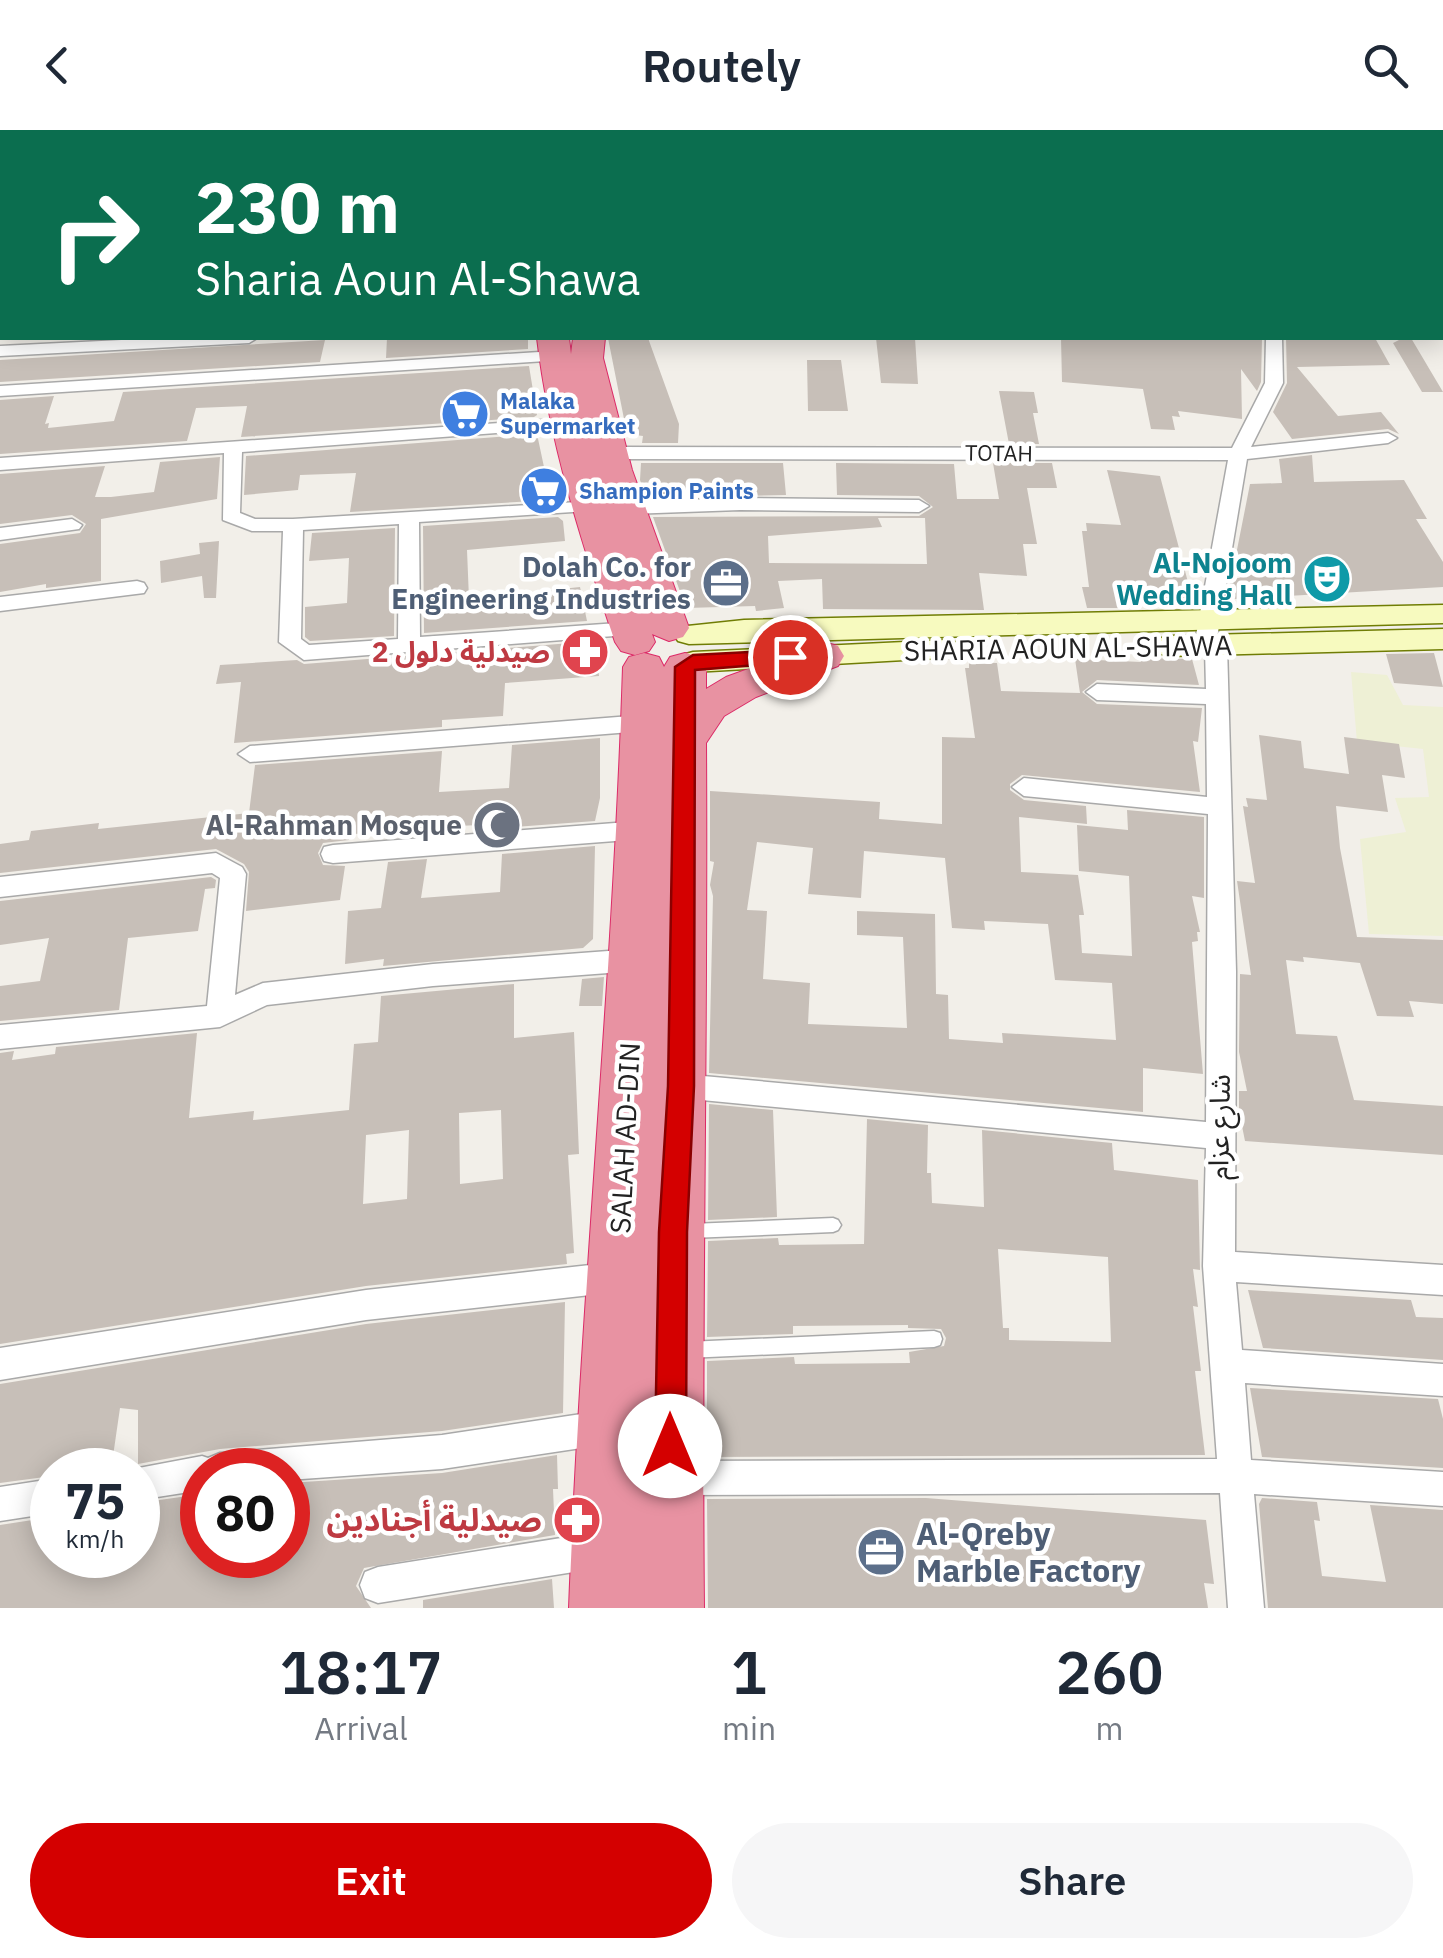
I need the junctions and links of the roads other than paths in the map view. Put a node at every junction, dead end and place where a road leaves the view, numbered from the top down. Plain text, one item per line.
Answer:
1 (213, 340) edge
2 (588, 340) edge
3 (1274, 340) edge
4 (554, 347) edge
5 (0, 352) edge
6 (0, 392) edge
7 (572, 423) junction
8 (1388, 438) dead end
9 (233, 450) junction
10 (610, 453) junction
11 (1238, 454) junction
12 (0, 464) edge
13 (588, 505) junction
14 (918, 506) dead end
15 (629, 508) junction
16 (409, 515) junction
17 (72, 525) dead end
18 (293, 525) junction
19 (0, 534) edge
20 (137, 588) dead end
21 (0, 604) edge
22 (1443, 614) edge
23 (1210, 637) junction
24 (1443, 639) edge
25 (409, 645) junction
26 (664, 647) junction
27 (823, 656) junction
28 (1097, 692) dead end
29 (1216, 698) junction
30 (663, 732) junction
31 (250, 754) dead end
32 (1024, 787) dead end
33 (1222, 807) junction
34 (641, 830) junction
35 (333, 854) dead end
36 (0, 888) edge
37 (636, 960) junction
38 (220, 1016) junction
39 (0, 1037) edge
40 (681, 1086) junction
41 (1218, 1136) junction
42 (833, 1225) dead end
43 (673, 1232) junction
44 (1219, 1266) junction
45 (617, 1277) junction
46 (1443, 1280) edge
47 (934, 1339) dead end
48 (670, 1351) junction
49 (0, 1364) edge
50 (1225, 1365) junction
51 (1443, 1380) edge
52 (608, 1427) junction
53 (310, 1461) edge
54 (1237, 1476) junction
55 (670, 1478) junction
56 (1443, 1489) edge
57 (30, 1499) edge
58 (0, 1504) edge
59 (606, 1551) junction
60 (378, 1585) dead end
61 (604, 1608) edge
62 (670, 1608) edge
63 (1246, 1608) edge

1 - 5 street
2 - 10 highway, SALAH AD-DIN
3 - 11 street, شارع عزام
4 - 6 street
4 - 7 highway, SALAH AD-DIN
7 - 9 street
7 - 13 highway, SALAH AD-DIN
8 - 11 street, TOTAH
9 - 12 street
9 - 18 street
10 - 11 street, TOTAH
10 - 15 highway, SALAH AD-DIN
11 - 23 street, شارع عزام
13 - 16 street
13 - 26 highway, SALAH AD-DIN
14 - 15 street
15 - 26 highway, SALAH AD-DIN
16 - 18 street
16 - 25 street
17 - 19 street
18 - 25 street
20 - 21 street
22 - 23 main road, SHARIA AOUN AL-SHAWA
23 - 24 main road, SHARIA AOUN AL-SHAWA
23 - 26 main road, SHARIA AOUN AL-SHAWA
23 - 27 main road, SHARIA AOUN AL-SHAWA
23 - 29 street, شارع عزام
25 - 26 street
26 - 27 main road, SHARIA AOUN AL-SHAWA
26 - 30 highway, SALAH AD-DIN
27 - 30 highway
28 - 29 street
29 - 33 street, شارع عزام
30 - 31 street
30 - 34 highway, SALAH AD-DIN
30 - 40 highway, SALAH AD-DIN
32 - 33 street
33 - 41 street, شارع عزام
34 - 35 street
34 - 37 highway, SALAH AD-DIN
36 - 38 street
37 - 38 street
37 - 45 highway, SALAH AD-DIN
38 - 39 street
40 - 41 street
40 - 43 highway, SALAH AD-DIN
41 - 44 street, شارع عزام
42 - 43 lane
43 - 48 highway, SALAH AD-DIN
44 - 46 street
44 - 50 street, شارع عزام
45 - 49 street
45 - 52 highway, SALAH AD-DIN
47 - 48 lane
48 - 55 highway, SALAH AD-DIN
50 - 51 street
50 - 54 street, شارع عزام
52 - 53 street
52 - 59 highway, SALAH AD-DIN
54 - 55 street
54 - 56 street
54 - 63 street, شارع عزام
55 - 62 highway, SALAH AD-DIN
57 - 58 street
59 - 60 street
59 - 61 highway, SALAH AD-DIN

